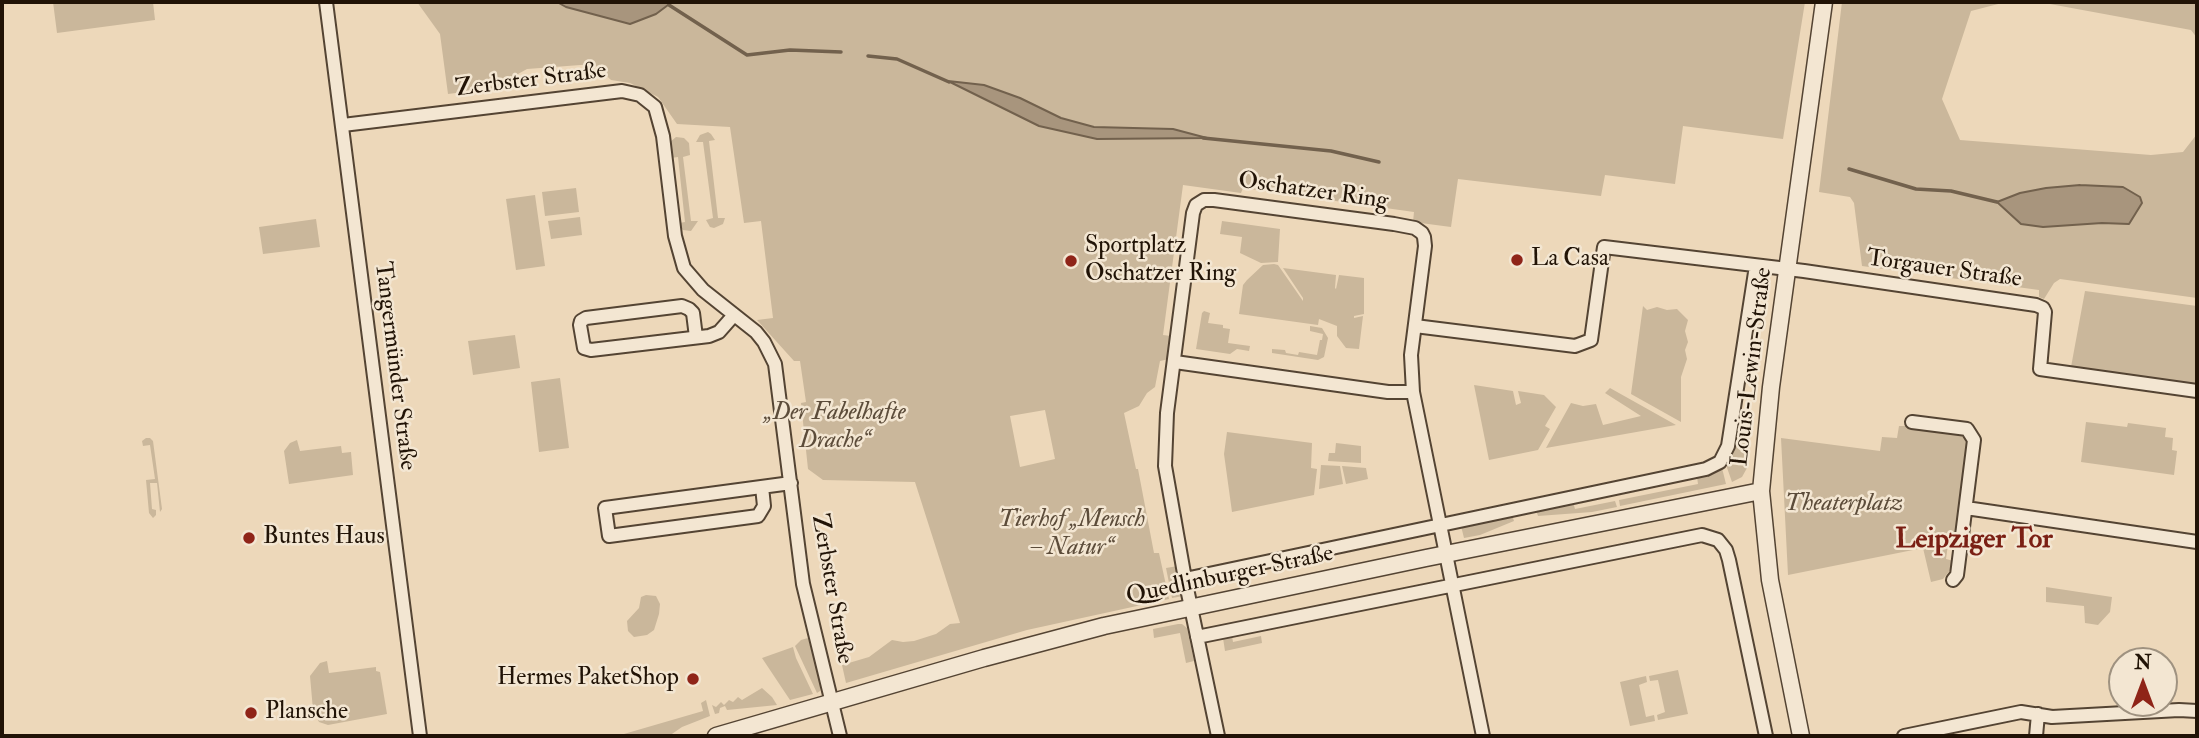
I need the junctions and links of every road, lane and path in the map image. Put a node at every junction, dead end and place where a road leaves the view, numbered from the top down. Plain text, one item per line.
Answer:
1 (326, 2) edge
2 (1824, 2) edge
3 (342, 125) junction
4 (1756, 266) junction
5 (1786, 270) junction
6 (734, 315) junction
7 (1415, 326) junction
8 (696, 337) junction
9 (1175, 362) junction
10 (1413, 391) junction
11 (2197, 391) edge
12 (1912, 422) dead end
13 (1722, 458) joint
14 (792, 483) junction
15 (762, 487) junction
16 (1761, 491) junction
17 (1966, 508) junction
18 (1440, 526) junction
19 (2197, 542) edge
20 (1445, 554) junction
21 (1185, 579) junction
22 (1953, 580) dead end
23 (1451, 585) junction
24 (1191, 608) junction
25 (1197, 637) junction
26 (832, 702) junction
27 (2197, 712) edge
28 (2038, 714) junction
29 (1910, 734) edge
30 (420, 736) edge
31 (716, 736) edge
32 (840, 736) edge
33 (1218, 736) edge
34 (1483, 736) edge
35 (1766, 736) edge
36 (1801, 736) edge
37 (2036, 736) edge

1 - 3 street, Tangermünder Straße
2 - 5 street, Louis-Lewin-Straße
3 - 6 street, Zerbster Straße
3 - 30 street, Tangermünder Straße
4 - 5 street
4 - 7 street
4 - 13 street, Louis-Lewin-Straße
5 - 11 street, Torgauer Straße
5 - 16 street, Louis-Lewin-Straße
6 - 8 street
6 - 14 street, Zerbster Straße
7 - 9 street, Oschatzer Ring
7 - 10 street, Oschatzer Ring
8 - 8 street
9 - 10 street
9 - 21 street, Oschatzer Ring
10 - 18 street, Oschatzer Ring
12 - 17 street
13 - 18 street, Quedlinburger Straße
14 - 15 street, Zerbster Straße
14 - 26 street, Zerbster Straße
15 - 15 street, Zerbster Straße
16 - 20 street, Quedlinburger Straße
16 - 36 street, Louis-Lewin-Straße
17 - 19 street
17 - 22 street
18 - 20 street, Oschatzer Ring
18 - 21 street, Quedlinburger Straße
20 - 23 street, Oschatzer Ring
20 - 24 street, Quedlinburger Straße
21 - 24 street, Oschatzer Ring
23 - 25 street
23 - 34 street, Oschatzer Ring
23 - 35 street
24 - 25 street, Oschatzer Ring
24 - 26 street, Quedlinburger Straße
25 - 33 street, Oschatzer Ring
26 - 31 street, Quedlinburger Straße
26 - 32 street, Zerbster Straße
27 - 28 street
28 - 29 street
28 - 37 street

